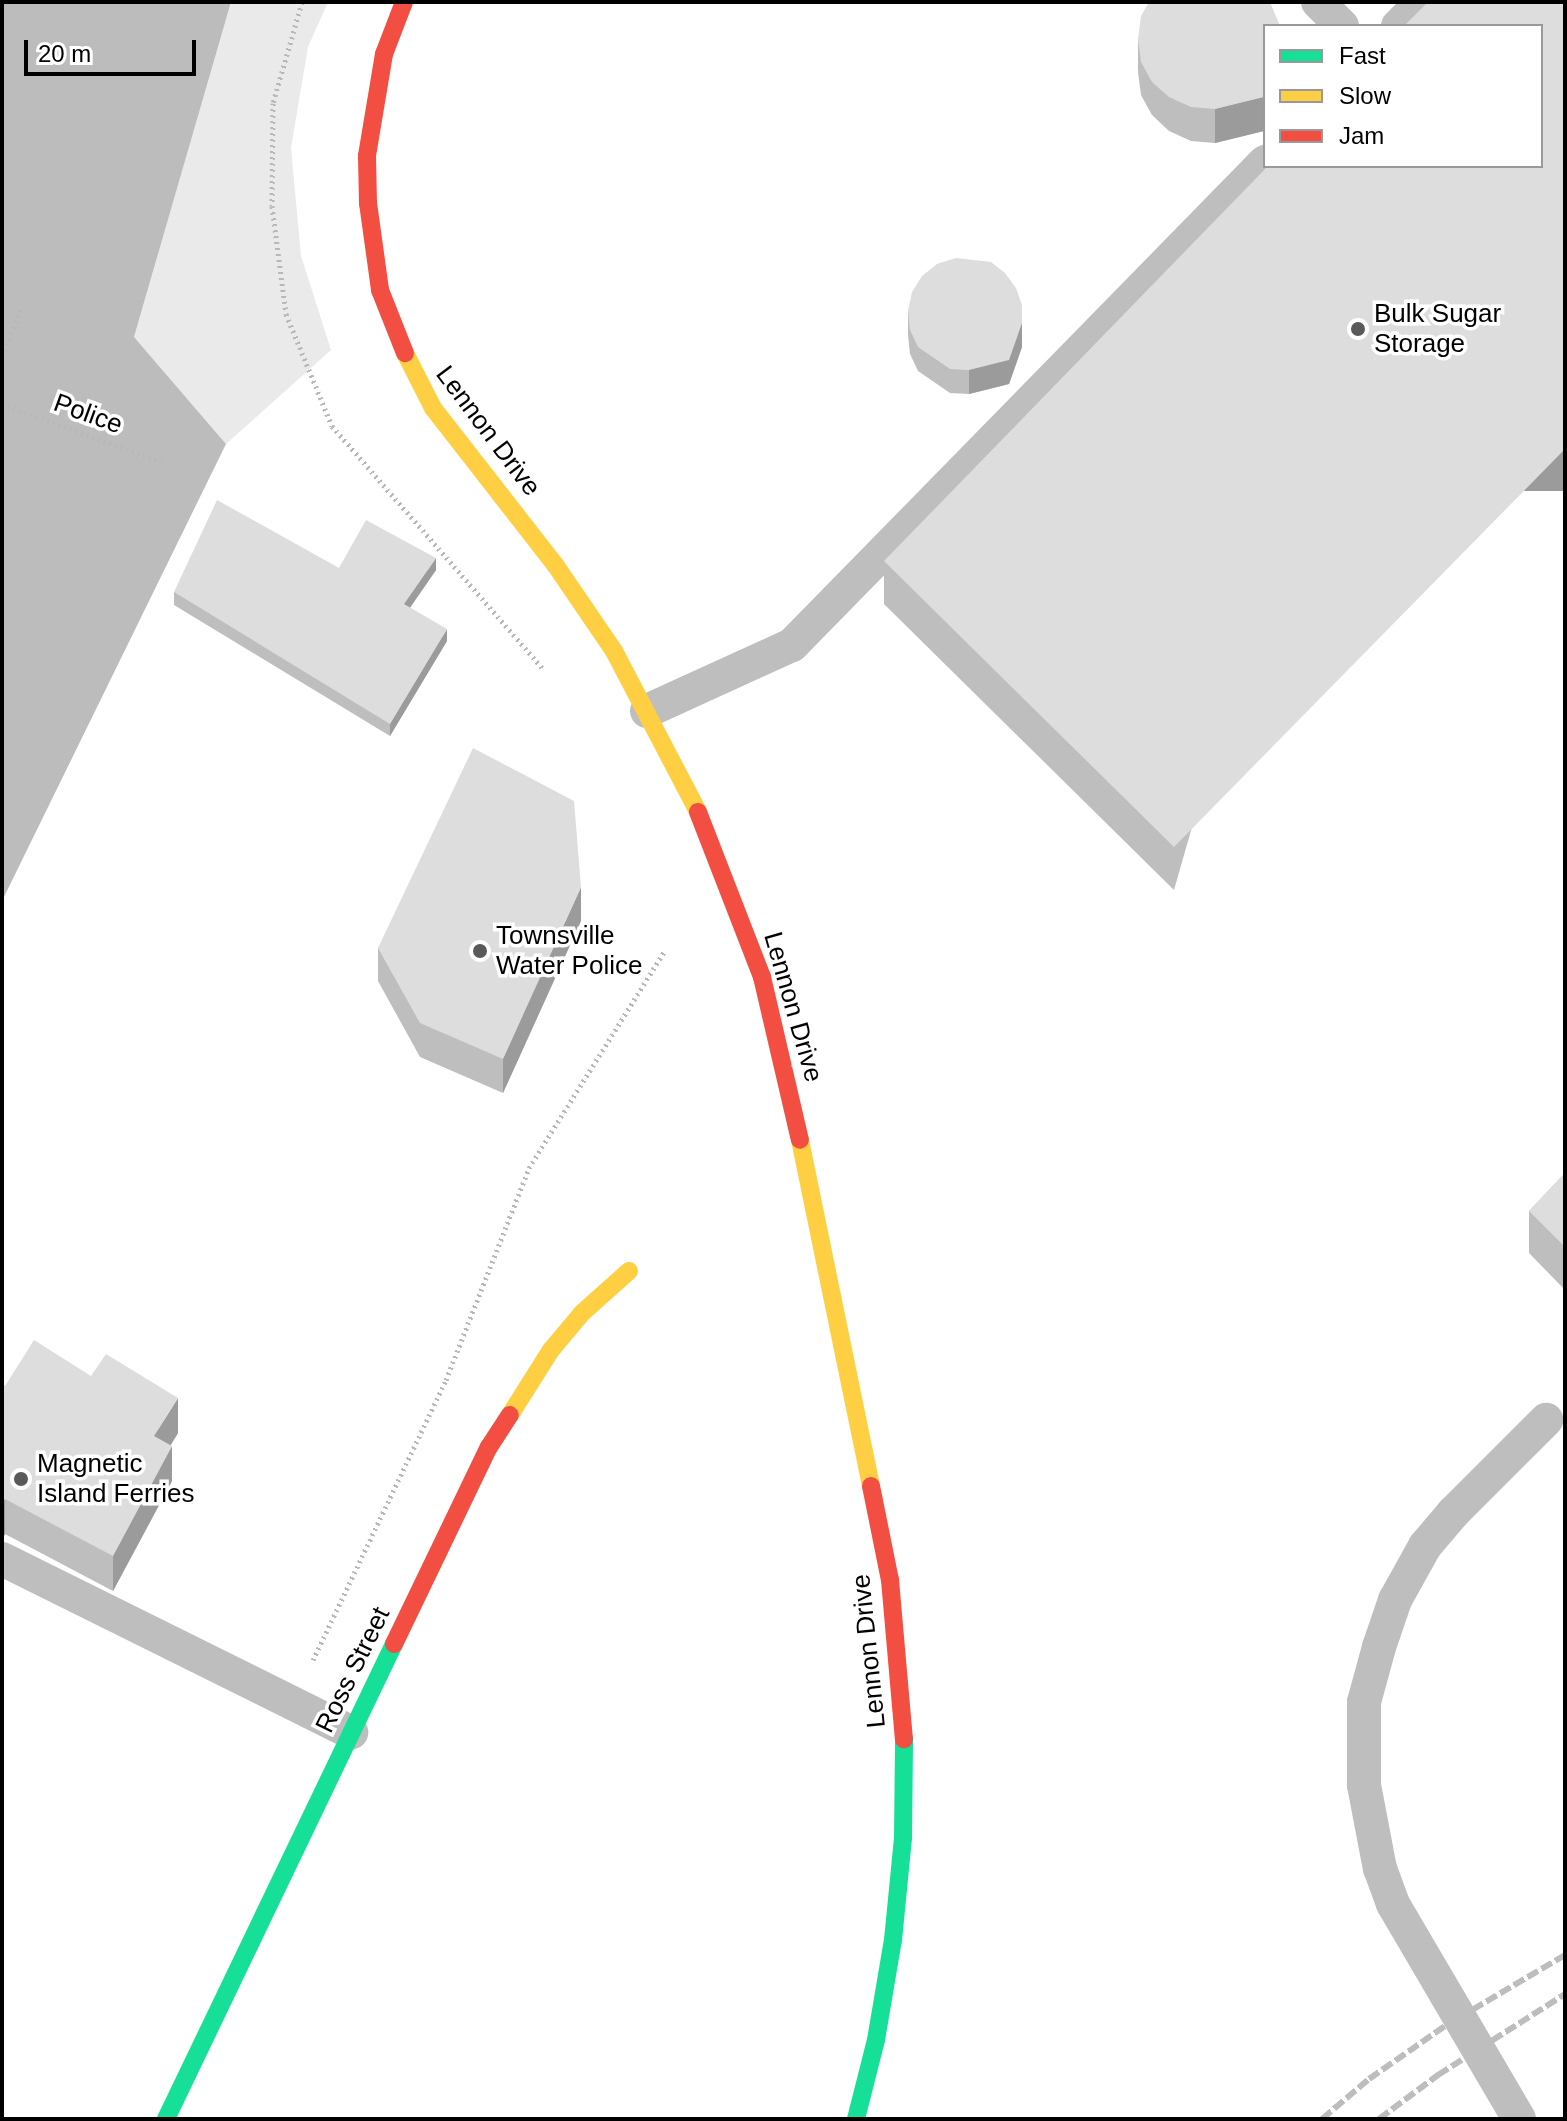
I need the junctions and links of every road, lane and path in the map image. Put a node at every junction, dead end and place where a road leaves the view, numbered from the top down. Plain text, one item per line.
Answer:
1 (404, 2) edge
2 (1318, 2) edge
3 (1422, 2) edge
4 (1340, 24) edge
5 (1400, 24) edge
6 (1263, 164) edge
7 (22, 306) dead end
8 (2, 356) edge
9 (2, 404) edge
10 (161, 462) dead end
11 (647, 711) junction
12 (665, 950) dead end
13 (629, 1271) dead end
14 (1546, 1420) dead end
15 (2, 1559) edge
16 (293, 1703) junction
17 (351, 1732) junction
18 (166, 2119) edge
19 (856, 2119) edge
20 (1519, 2119) edge

1 - 11 street, Lennon Drive
2 - 4 lane
3 - 5 lane
6 - 11 lane
7 - 8 path
9 - 10 path, Police
11 - 19 street, Lennon Drive
12 - 16 path
13 - 17 street, Ross Street
14 - 20 lane, bridge
15 - 16 lane
16 - 17 lane
17 - 18 street, Ross Street

